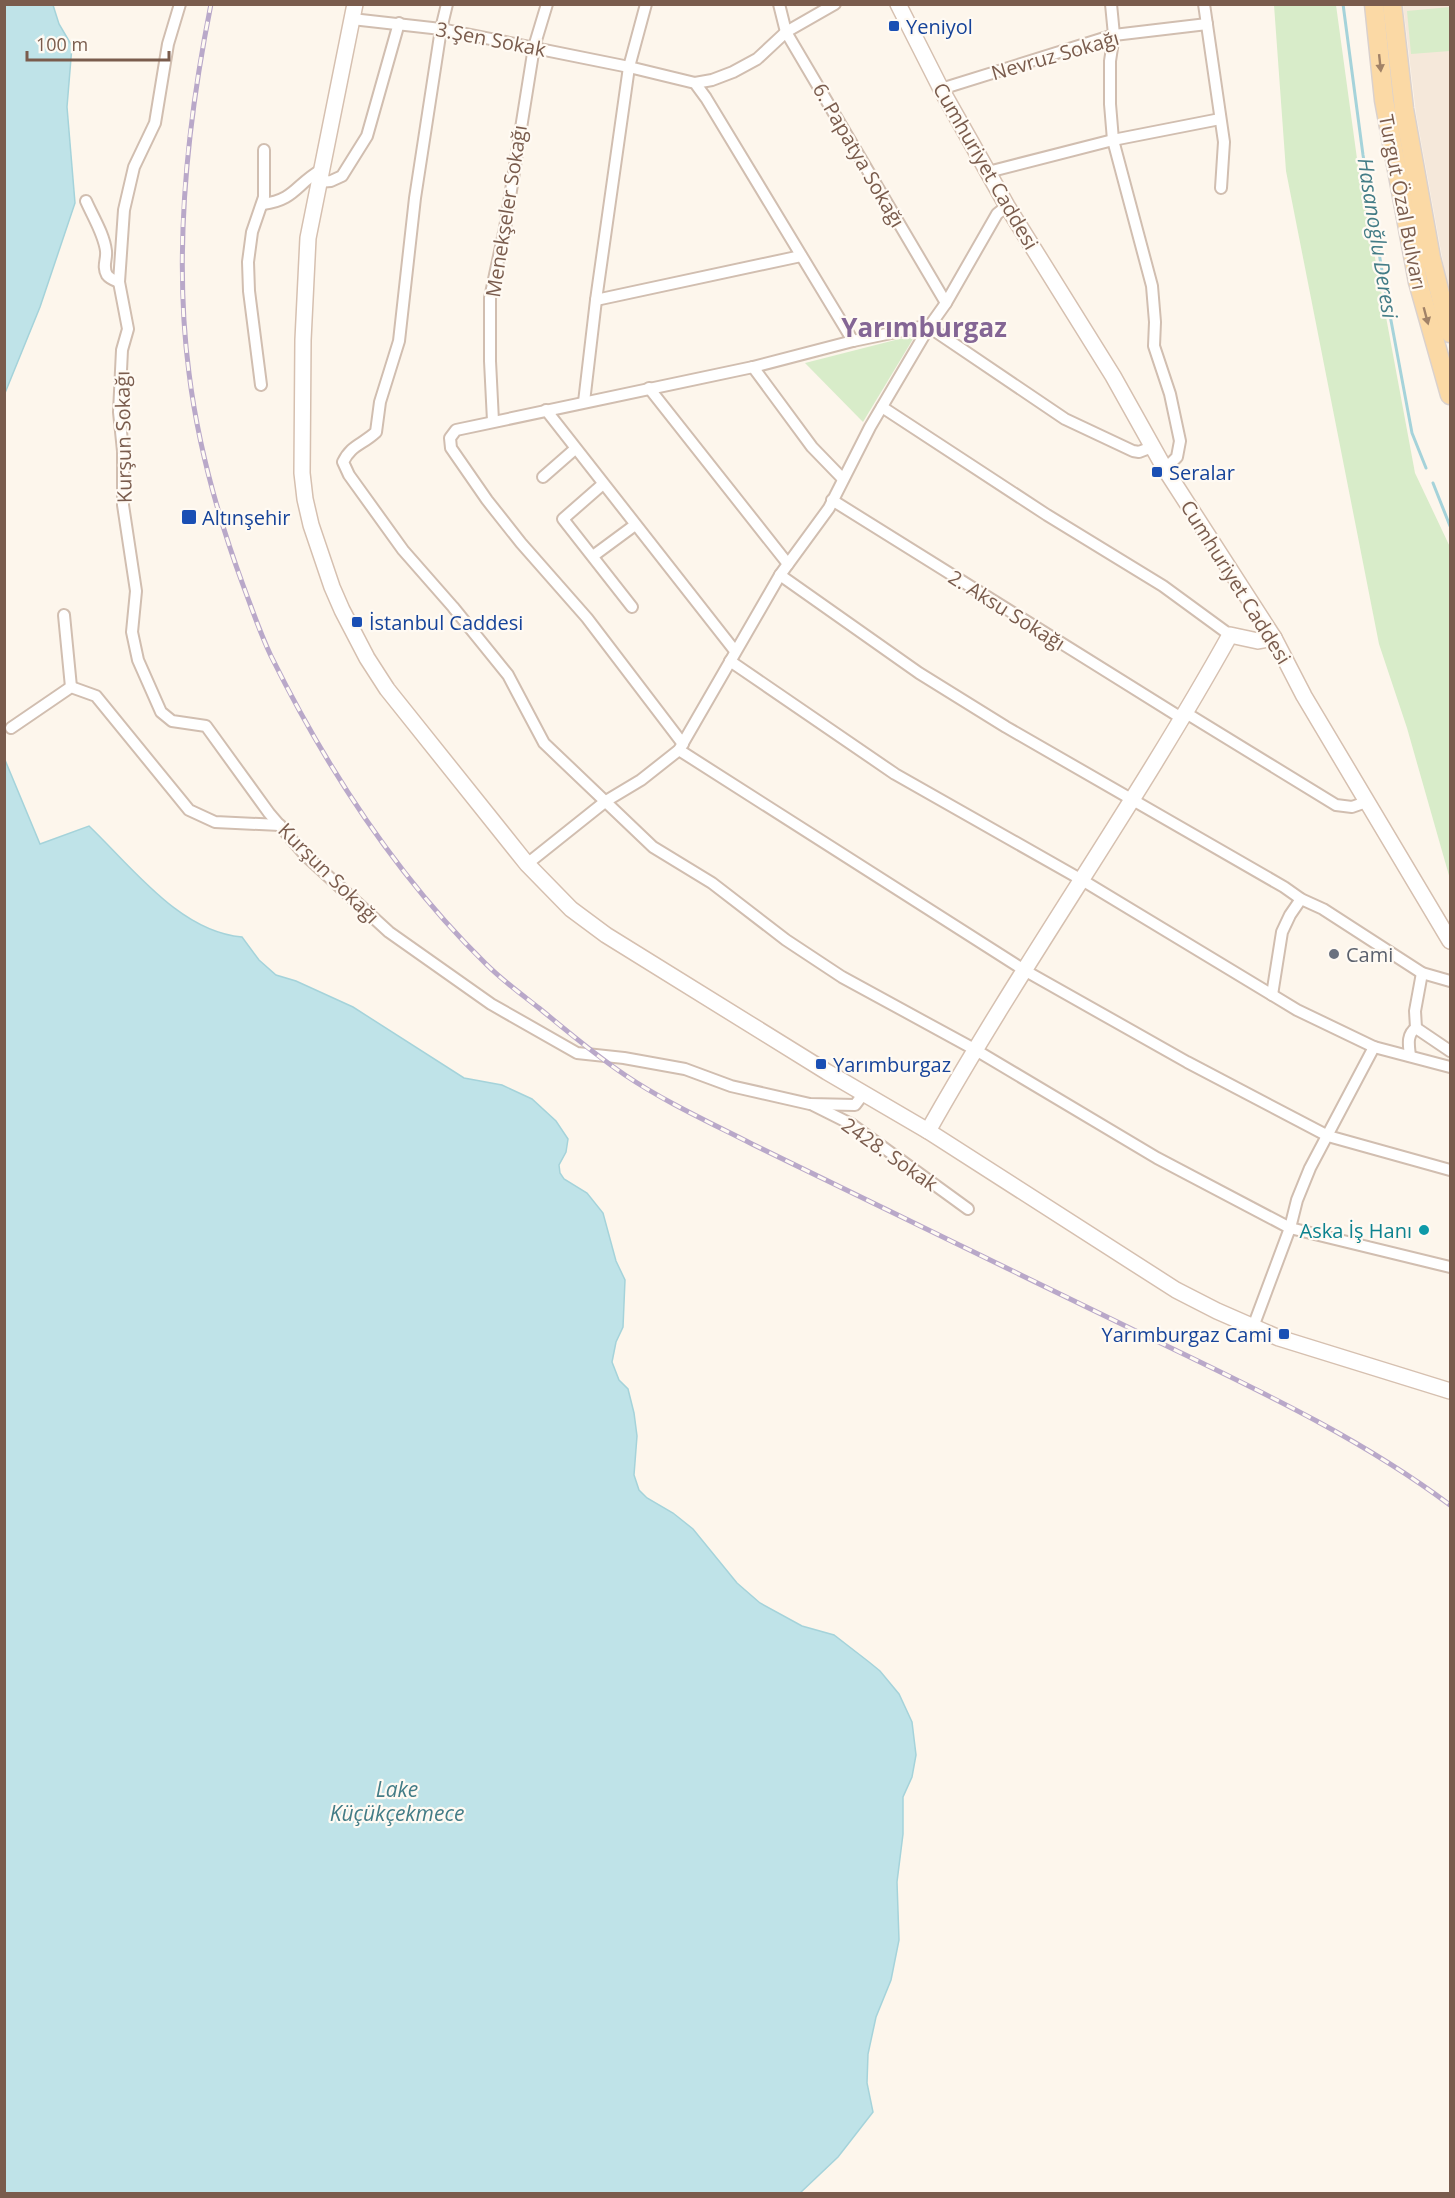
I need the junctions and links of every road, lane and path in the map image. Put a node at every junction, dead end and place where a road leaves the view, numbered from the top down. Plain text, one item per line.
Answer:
1 (180, 4) edge
2 (447, 4) edge
3 (547, 4) edge
4 (646, 4) edge
5 (779, 4) edge
6 (835, 4) edge
7 (898, 4) edge
8 (1111, 4) edge
9 (1204, 4) edge
10 (1374, 4) edge
11 (1392, 4) edge
12 (353, 12) edge
13 (399, 23) junction
14 (1207, 24) junction
15 (441, 29) junction
16 (786, 32) junction
17 (1114, 35) junction
18 (534, 47) junction
19 (629, 67) junction
20 (694, 83) junction
21 (941, 89) junction
22 (1220, 119) junction
23 (1113, 140) junction
24 (264, 150) dead end
25 (988, 172) junction
26 (320, 176) junction
27 (1221, 188) dead end
28 (86, 201) dead end
29 (263, 204) junction
30 (1007, 206) junction
31 (801, 256) junction
32 (119, 282) junction
33 (596, 300) junction
34 (946, 303) junction
35 (929, 327) junction
36 (1450, 333) edge
37 (853, 341) junction
38 (753, 367) junction
39 (261, 385) dead end
40 (649, 388) junction
41 (1450, 395) edge
42 (584, 402) junction
43 (882, 407) junction
44 (546, 410) junction
45 (493, 421) junction
46 (1152, 447) junction
47 (575, 449) junction
48 (1165, 469) junction
49 (543, 477) dead end
50 (843, 479) junction
51 (603, 483) junction
52 (832, 501) junction
53 (635, 525) junction
54 (593, 556) junction
55 (788, 564) junction
56 (780, 575) junction
57 (632, 607) dead end
58 (64, 615) dead end
59 (1230, 635) junction
60 (1274, 638) junction
61 (733, 656) junction
62 (71, 687) junction
63 (1184, 716) junction
64 (11, 728) dead end
65 (681, 747) junction
66 (1131, 798) junction
67 (606, 801) junction
68 (1366, 802) junction
69 (280, 825) junction
70 (527, 864) junction
71 (1082, 880) junction
72 (1301, 899) junction
73 (1450, 941) edge
74 (1024, 970) junction
75 (1422, 974) junction
76 (1450, 981) edge
77 (1272, 995) junction
78 (1416, 1028) junction
79 (1374, 1047) junction
80 (974, 1049) junction
81 (1450, 1051) edge
82 (1410, 1056) junction
83 (1450, 1067) edge
84 (864, 1093) junction
85 (810, 1104) junction
86 (928, 1131) junction
87 (1328, 1136) junction
88 (1450, 1170) edge
89 (968, 1209) dead end
90 (1290, 1228) junction
91 (1450, 1267) edge
92 (1252, 1327) junction
93 (1444, 1388) edge
94 (1450, 1396) edge

1 - 32 street, Kurşun Sokağı
2 - 15 street
3 - 18 street, Menekşeler Sokağı
4 - 19 street
5 - 16 street, 6. Papatya Sokağı
6 - 16 street
7 - 21 street, Cumhuriyet Caddesi
8 - 17 street
9 - 14 street
10 -> 41 main road, Turgut Özal Bulvarı
11 - 36 main road, Turgut Özal Bulvarı
12 - 13 street, 3.Şen Sokak
12 - 26 street
13 - 15 street, 3.Şen Sokak
13 - 26 street
14 - 17 street, Nevruz Sokağı
14 - 22 street
15 - 18 street, 3.Şen Sokak
15 - 67 street
16 - 20 street
16 - 34 street, 6. Papatya Sokağı
17 - 21 street, Nevruz Sokağı
17 - 23 street
18 - 19 street, 3.Şen Sokak
18 - 45 street, Menekşeler Sokağı
19 - 20 street, 3.Şen Sokak
19 - 33 street
20 - 31 street
21 - 25 street, Cumhuriyet Caddesi
22 - 23 street
22 - 27 street
23 - 25 street
23 - 48 street
24 - 29 street
25 - 30 street, Cumhuriyet Caddesi
26 - 29 street
26 - 70 street
28 - 32 street, Kurşun Sokağı
29 - 39 street
30 - 34 street
30 - 46 street, Cumhuriyet Caddesi
31 - 33 street
31 - 37 street
32 - 69 street, Kurşun Sokağı
33 - 42 street
34 - 35 street
35 - 37 street
35 - 43 street
35 - 46 street
37 - 38 street
38 - 40 street
38 - 50 street
40 - 42 street
40 - 55 street
42 - 44 street
43 - 50 street
43 - 59 street
44 - 45 street
44 - 47 street
45 - 65 street
46 - 48 street, Cumhuriyet Caddesi
47 - 49 street
47 - 51 street
48 - 60 street, Cumhuriyet Caddesi
50 - 52 street
51 - 53 street
51 - 54 street
52 - 55 street
52 - 63 street, 2. Aksu Sokağı
53 - 54 street
53 - 61 street
54 - 57 street
55 - 56 street
56 - 61 street
56 - 66 street
58 - 62 street
59 - 60 street
59 - 63 street
60 - 68 street, Cumhuriyet Caddesi
61 - 65 street
61 - 71 street
62 - 64 street
62 - 69 street
63 - 66 street
63 - 68 street, 2. Aksu Sokağı
65 - 67 street
65 - 74 street
66 - 71 street
66 - 72 street
67 - 70 street
67 - 80 street
68 - 73 street, Cumhuriyet Caddesi
69 - 85 street, Kurşun Sokağı
70 - 84 street
71 - 74 street
71 - 77 street
72 - 75 street
72 - 77 street
74 - 80 street
74 - 87 street
75 - 76 street
75 - 78 street
77 - 79 street
78 - 81 street
78 - 82 street
79 - 82 street
79 - 87 street
80 - 86 street
80 - 90 street
82 - 83 street
84 - 85 street, Kurşun Sokağı
84 - 86 street
85 - 89 street, 2428. Sokak
86 - 92 street
87 - 88 street
87 - 90 street
90 - 91 street
90 - 92 street
92 - 93 street
93 - 94 street

